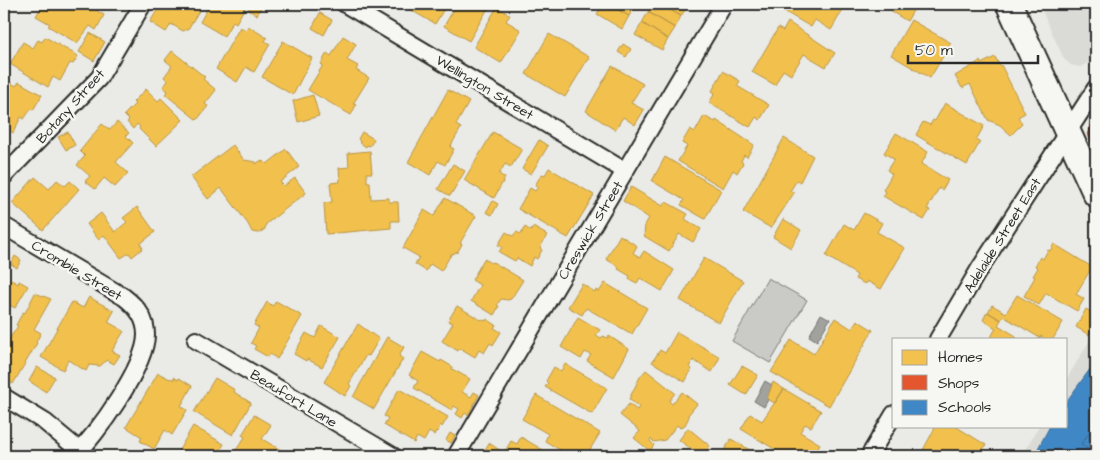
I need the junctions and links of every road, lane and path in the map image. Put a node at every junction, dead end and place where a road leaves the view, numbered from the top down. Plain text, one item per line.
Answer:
1 (143, 4) edge
2 (345, 4) edge
3 (724, 4) edge
4 (1009, 4) edge
5 (1096, 88) edge
6 (1067, 132) junction
7 (625, 171) junction
8 (4, 176) edge
9 (1096, 194) edge
10 (4, 226) edge
11 (939, 338) edge
12 (196, 340) dead end
13 (4, 397) edge
14 (892, 417) edge
15 (80, 454) edge
16 (393, 456) edge
17 (456, 456) edge
18 (869, 456) edge

1 - 8 street, Botany Street
2 - 7 street, Wellington Street
3 - 7 street, Creswick Street
4 - 6 highway
5 - 6 street, Adelaide Street East
6 - 9 highway
6 - 11 street, Adelaide Street East
7 - 17 street, Creswick Street
10 - 15 street, Crombie Street
12 - 16 street, Beaufort Lane
13 - 15 street
14 - 18 street

